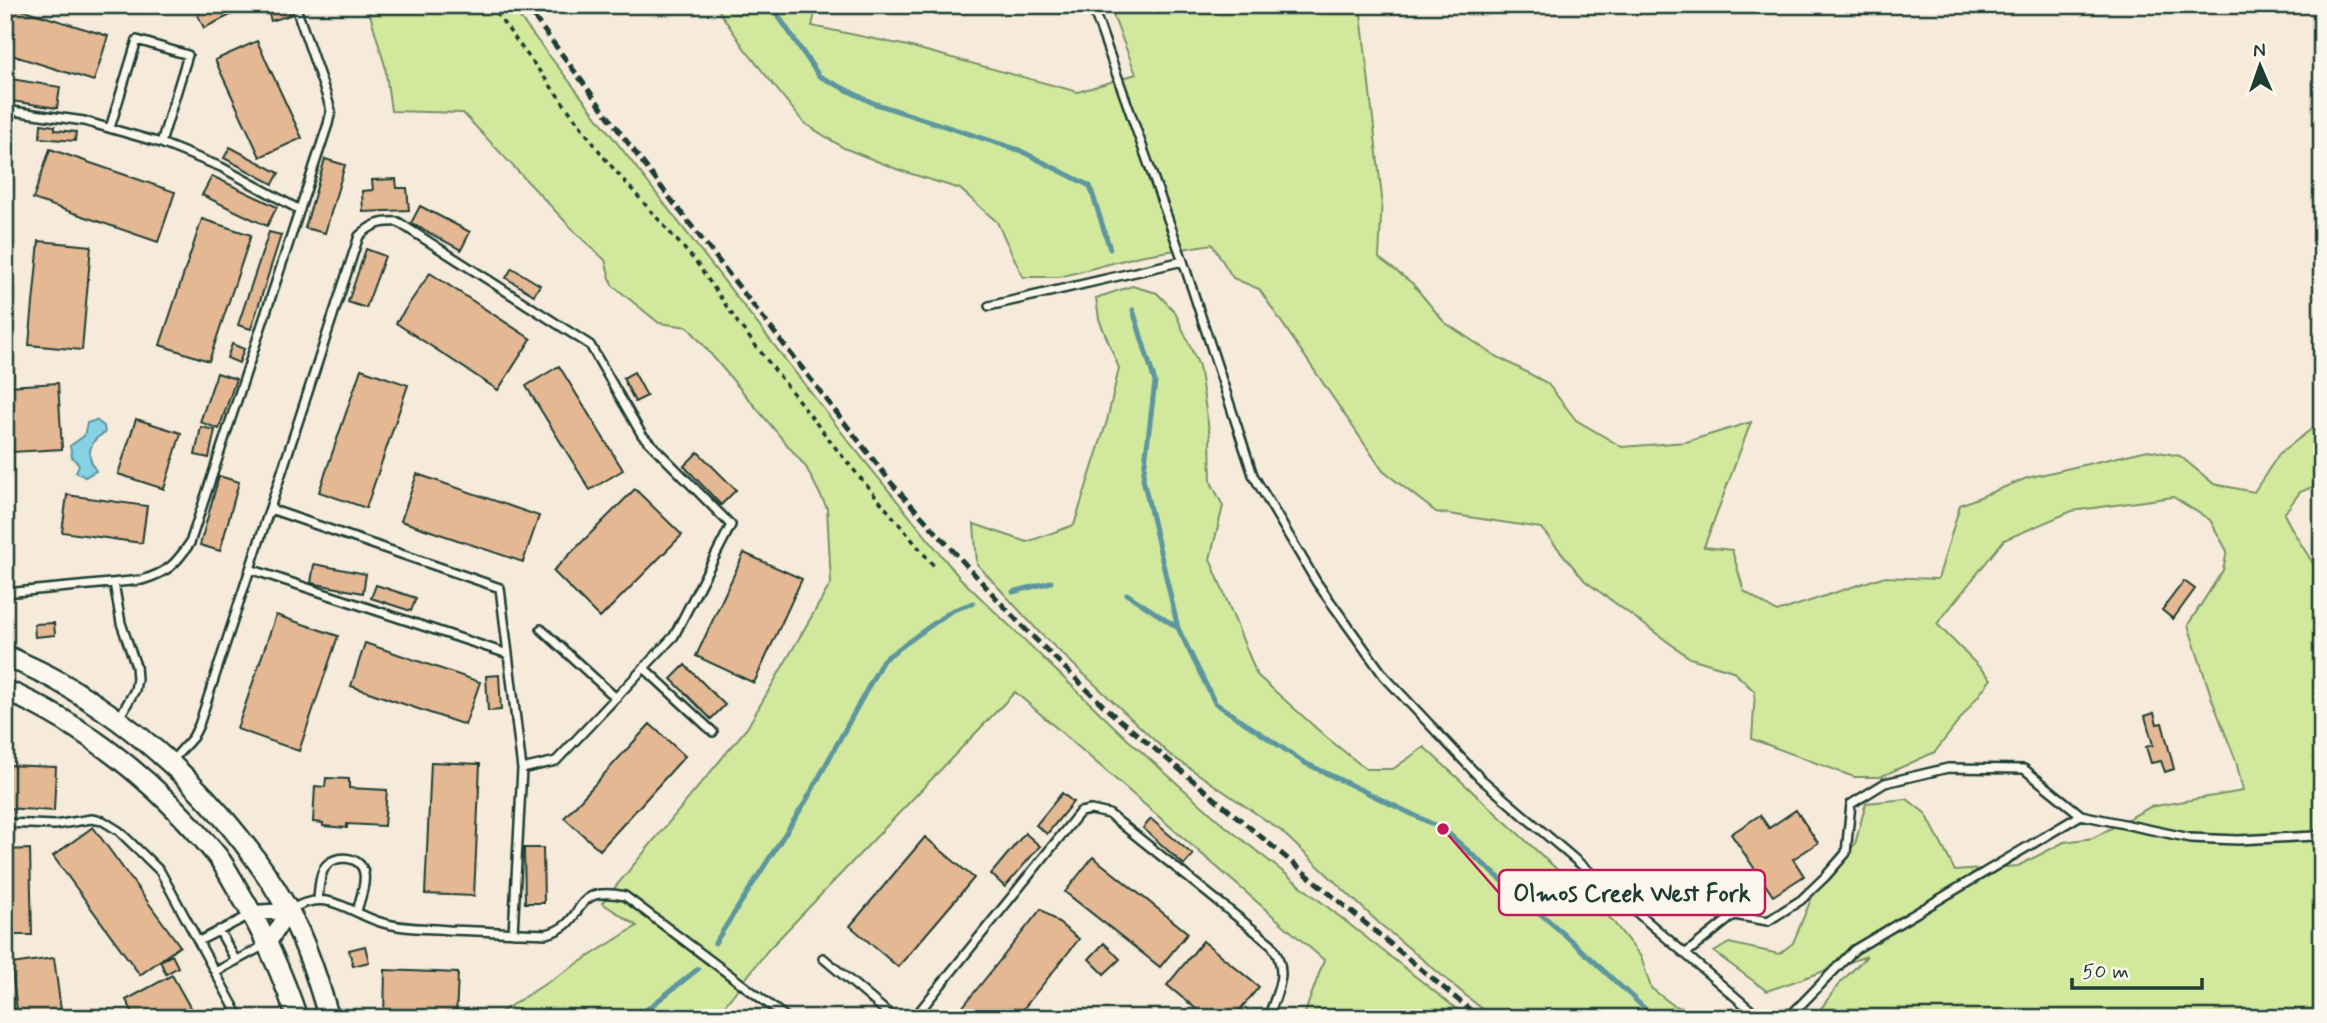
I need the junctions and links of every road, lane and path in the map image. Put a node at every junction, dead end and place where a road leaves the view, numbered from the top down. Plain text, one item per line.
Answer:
1 (295, 5) edge
2 (490, 5) edge
3 (1092, 5) edge
4 (5, 110) edge
5 (110, 128) junction
6 (161, 143) junction
7 (300, 210) junction
8 (1183, 261) junction
9 (989, 306) dead end
10 (270, 509) junction
11 (934, 566) dead end
12 (250, 569) junction
13 (114, 583) junction
14 (5, 593) edge
15 (541, 629) dead end
16 (508, 654) junction
17 (5, 655) edge
18 (644, 668) junction
19 (5, 690) edge
20 (616, 698) junction
21 (118, 720) junction
22 (713, 732) dead end
23 (170, 763) junction
24 (522, 769) junction
25 (2081, 815) junction
26 (5, 823) edge
27 (2322, 833) edge
28 (318, 900) junction
29 (288, 911) junction
30 (357, 911) junction
31 (252, 913) junction
32 (219, 930) junction
33 (513, 933) junction
34 (199, 941) junction
35 (269, 943) junction
36 (1685, 954) junction
37 (823, 958) dead end
38 (236, 961) junction
39 (215, 972) junction
40 (240, 1018) edge
41 (298, 1018) edge
42 (330, 1018) edge
43 (787, 1018) edge
44 (894, 1018) edge
45 (914, 1018) edge
46 (1268, 1018) edge
47 (1760, 1018) edge
48 (1788, 1018) edge

1 - 7 lane
2 - 11 path
3 - 8 lane
4 - 5 lane
5 - 6 lane
5 - 6 lane
6 - 7 lane
7 - 13 lane
8 - 9 lane
8 - 36 lane
10 - 12 lane
10 - 16 lane
10 - 18 lane
12 - 16 lane
12 - 23 lane
13 - 14 lane
13 - 21 lane
15 - 20 lane
16 - 24 lane
17 - 21 main road
18 - 20 lane
18 - 22 lane
19 - 31 main road
20 - 24 lane
21 - 23 main road
23 - 29 main road
24 - 33 lane
25 - 27 lane
25 - 36 lane
25 - 48 lane
26 - 34 lane
28 - 29 lane
28 - 30 lane
28 - 30 lane
29 - 31 street
29 - 35 street
29 - 42 main road
30 - 33 lane
31 - 32 lane
31 - 35 main road
32 - 34 lane
32 - 38 lane
33 - 43 lane
34 - 39 lane
35 - 38 lane
35 - 41 main road
36 - 47 lane
37 - 44 lane
38 - 39 lane
39 - 40 lane
45 - 46 lane

